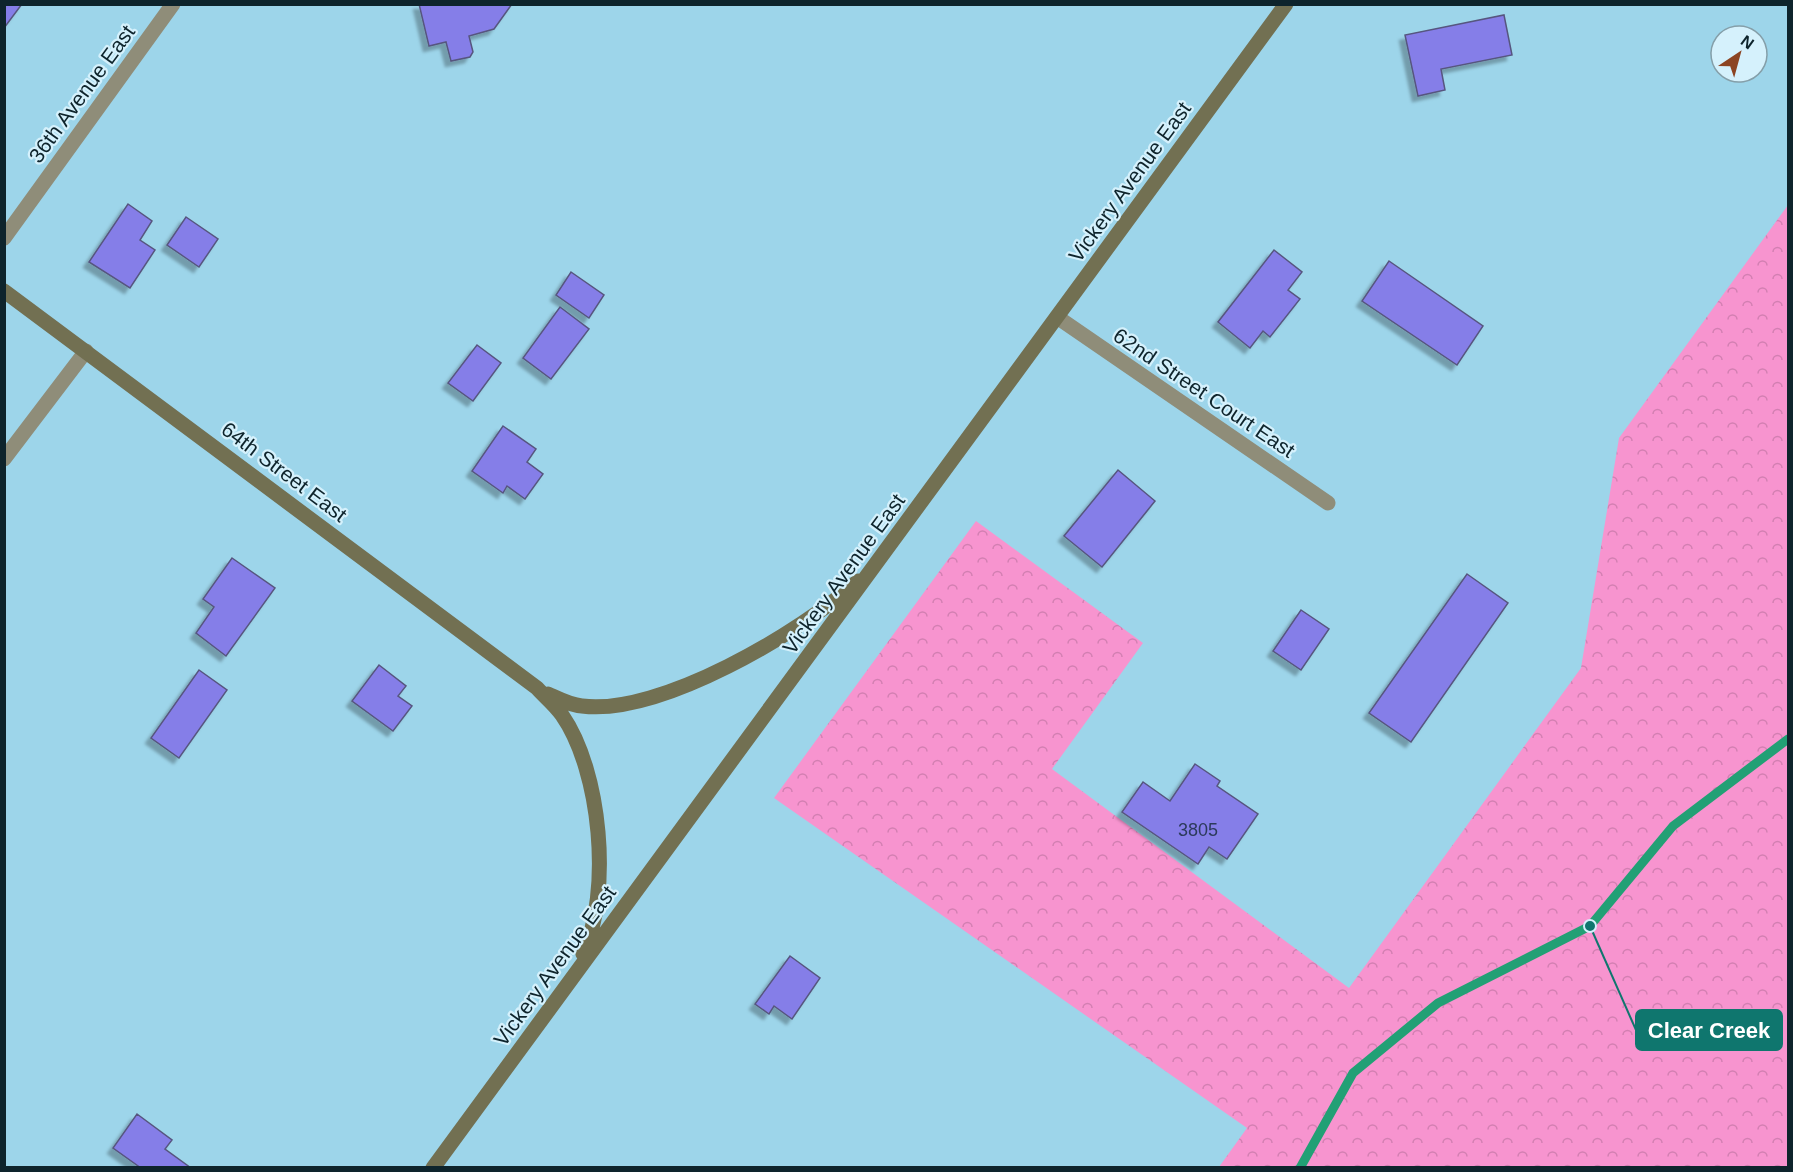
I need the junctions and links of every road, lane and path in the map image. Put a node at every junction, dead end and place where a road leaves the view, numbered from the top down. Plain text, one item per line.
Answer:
1 (173, 4) edge
2 (1286, 4) edge
3 (4, 238) edge
4 (4, 291) edge
5 (1057, 317) junction
6 (86, 351) junction
7 (4, 459) edge
8 (1328, 503) dead end
9 (887, 552) junction
10 (537, 688) junction
11 (573, 976) junction
12 (433, 1167) edge

1 - 3 street, 36th Avenue East
2 - 5 street, Vickery Avenue East
4 - 6 street, 64th Street East
5 - 8 street, 62nd Street Court East
5 - 9 street, Vickery Avenue East
6 - 7 street
6 - 10 street, 64th Street East
9 - 10 street, 64th Street East
9 - 11 street, Vickery Avenue East
10 - 11 street, 64th Street East
11 - 12 street, Vickery Avenue East

